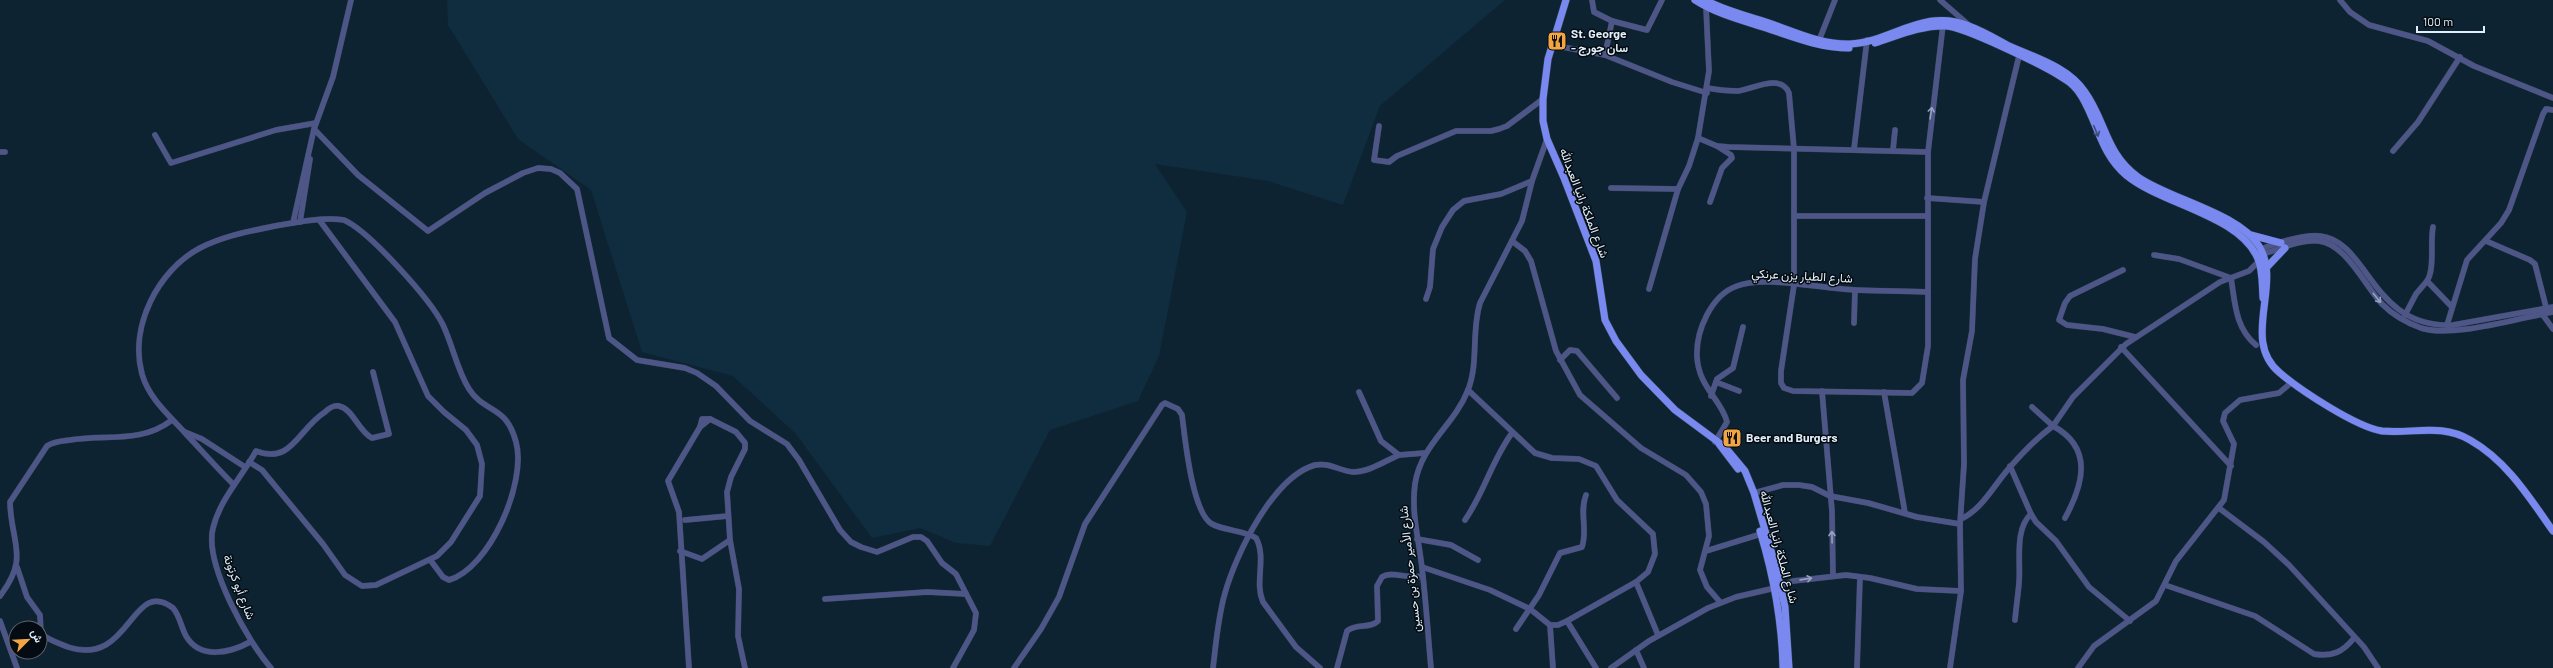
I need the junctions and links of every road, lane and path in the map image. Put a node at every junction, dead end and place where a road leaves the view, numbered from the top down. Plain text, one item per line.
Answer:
1 (351, 0) edge
2 (1566, 0) edge
3 (1592, 0) edge
4 (1662, 0) edge
5 (1695, 0) edge
6 (1835, 0) edge
7 (1940, 0) edge
8 (2340, 0) edge
9 (1705, 4) edge
10 (1952, 9) junction
11 (1612, 21) junction
12 (1946, 23) junction
13 (1971, 26) junction
14 (1818, 42) junction
15 (1867, 43) junction
16 (1552, 45) junction
17 (1605, 56) junction
18 (2019, 56) junction
19 (2460, 57) junction
20 (1707, 90) junction
21 (2553, 98) edge
22 (1543, 99) junction
23 (2553, 110) edge
24 (316, 122) junction
25 (1379, 126) dead end
26 (314, 128) junction
27 (1896, 130) dead end
28 (155, 135) dead end
29 (1698, 138) junction
30 (1546, 139) junction
31 (311, 143) junction
32 (1717, 146) junction
33 (1794, 149) junction
34 (1854, 149) junction
35 (1893, 150) junction
36 (2393, 150) dead end
37 (1928, 152) junction
38 (1532, 181) junction
39 (1611, 188) dead end
40 (1678, 189) junction
41 (1927, 198) junction
42 (1710, 202) dead end
43 (1984, 202) junction
44 (1794, 216) junction
45 (1927, 216) junction
46 (320, 221) junction
47 (300, 222) junction
48 (293, 223) junction
49 (2433, 227) dead end
50 (2251, 235) junction
51 (1512, 241) junction
52 (2486, 241) junction
53 (2283, 245) junction
54 (2259, 254) junction
55 (2154, 255) dead end
56 (2267, 267) junction
57 (2123, 270) dead end
58 (2214, 272) junction
59 (2231, 278) junction
60 (2427, 281) junction
61 (1794, 285) junction
62 (2214, 286) junction
63 (1649, 289) dead end
64 (1855, 290) junction
65 (1928, 292) junction
66 (1426, 299) dead end
67 (2264, 306) junction
68 (2451, 306) junction
69 (2553, 307) edge
70 (2546, 311) edge
71 (2405, 315) junction
72 (1854, 323) dead end
73 (2447, 325) junction
74 (1743, 327) dead end
75 (2553, 329) edge
76 (2135, 337) junction
77 (2256, 345) dead end
78 (2121, 347) junction
79 (1560, 360) junction
80 (373, 372) dead end
81 (1716, 382) junction
82 (2292, 382) junction
83 (1468, 390) junction
84 (1739, 391) dead end
85 (1822, 391) junction
86 (1359, 392) dead end
87 (1884, 392) junction
88 (1711, 396) junction
89 (1617, 398) dead end
90 (2032, 407) dead end
91 (172, 420) junction
92 (2054, 426) junction
93 (185, 432) junction
94 (1512, 433) junction
95 (1717, 443) junction
96 (1425, 453) junction
97 (1399, 455) junction
98 (250, 462) junction
99 (2010, 466) junction
100 (2231, 466) junction
101 (245, 467) junction
102 (234, 485) junction
103 (1754, 493) junction
104 (1586, 495) dead end
105 (1830, 496) junction
106 (2219, 508) junction
107 (1905, 513) junction
108 (2031, 514) junction
109 (728, 516) junction
110 (2065, 518) dead end
111 (684, 520) dead end
112 (1465, 520) dead end
113 (1960, 521) junction
114 (2553, 530) edge
115 (1761, 534) junction
116 (1250, 535) junction
117 (1417, 539) junction
118 (730, 540) junction
119 (680, 551) junction
120 (1706, 551) junction
121 (1478, 560) dead end
122 (430, 561) junction
123 (17, 567) junction
124 (1422, 567) junction
125 (1423, 576) junction
126 (1833, 576) junction
127 (1860, 576) junction
128 (1636, 582) junction
129 (2166, 585) junction
130 (1778, 587) junction
131 (1961, 591) junction
132 (966, 594) junction
133 (0, 596) edge
134 (825, 599) dead end
135 (1720, 602) junction
136 (1530, 609) junction
137 (2014, 620) dead end
138 (0, 621) edge
139 (1567, 621) junction
140 (2130, 621) junction
141 (1550, 625) junction
142 (1516, 629) dead end
143 (1658, 635) junction
144 (2354, 638) junction
145 (250, 642) junction
146 (1636, 650) junction
147 (17, 668) edge
148 (271, 668) edge
149 (689, 668) edge
150 (745, 668) edge
151 (953, 668) edge
152 (1014, 668) edge
153 (1213, 668) edge
154 (1320, 668) edge
155 (1337, 668) edge
156 (1431, 668) edge
157 (1553, 668) edge
158 (1596, 668) edge
159 (1611, 668) edge
160 (1644, 668) edge
161 (1783, 668) edge
162 (1789, 668) edge
163 (1857, 668) edge
164 (1950, 668) edge
165 (2078, 668) edge
166 (2378, 668) edge

1 - 24 street
2 - 16 main road, شارع الملكة رانيا العبدالله
3 - 11 street
4 - 11 street
5 - 9 main road
6 - 14 street
7 - 10 street
8 - 19 street
9 - 14 main road
9 - 20 street
10 - 12 street
10 - 13 street
11 - 17 street
12 - 13 main road
12 - 15 main road
12 - 18 main road
37 -> 12 street
13 - 50 main road
14 - 15 main road
15 - 34 street
16 - 17 street
16 - 22 main road, شارع الملكة رانيا العبدالله
17 - 20 street
18 - 43 street
18 -> 54 main road
19 - 21 street
19 - 36 street
20 - 29 street
20 - 33 street
22 - 25 street
22 - 30 main road, شارع الملكة رانيا العبدالله
23 - 52 street
24 - 26 street
24 - 28 street
26 - 31 street
26 - 132 street
27 - 35 street
29 - 32 street
29 - 40 street
30 - 38 street, شارع الأمير حمزة بن حسين
30 - 95 main road, شارع الملكة رانيا العبدالله
31 - 47 street
31 - 48 street
32 - 33 street
32 - 42 street
33 - 34 street
33 - 44 street
34 - 35 street
35 - 37 street
37 - 41 street
38 - 51 street, شارع الأمير حمزة بن حسين
38 - 66 street
39 - 40 street
40 - 63 street
41 - 43 street
41 - 45 street
43 - 113 street
44 - 45 street
44 - 61 street
45 - 65 street
46 - 47 street
46 - 122 street
46 - 122 street
47 - 48 street
48 - 91 street
49 - 60 street
50 - 53 main road
50 - 54 main road
51 - 79 street
51 - 83 street, شارع الأمير حمزة بن حسين
52 - 68 street
52 - 70 street
53 - 54 street
53 - 56 main road
53 -> 70 street
53 - 71 street
54 - 56 main road
54 - 59 street
54 - 67 main road
55 - 58 street
56 - 67 main road
57 - 76 street
58 - 59 street
58 - 62 street
59 - 62 street
59 - 77 street
60 - 68 street
60 - 71 street
61 - 64 street, شارع الطيار يزن عرنكي
61 - 85 street
61 - 88 street, شارع الطيار يزن عرنكي
62 - 76 street
64 - 65 street, شارع الطيار يزن عرنكي
64 - 72 street
65 - 87 street
67 - 82 main road
68 - 73 street
69 - 70 street
70 - 73 street
70 - 75 street
71 - 73 street
74 - 81 street
76 - 78 street
78 - 92 street
78 - 100 street
79 - 89 street
79 - 120 street
80 - 98 street, شارع أبو كرتونة
81 - 84 street
81 - 88 street
82 - 100 street
82 - 114 main road
83 - 94 street
83 - 96 street, شارع الأمير حمزة بن حسين
85 - 87 street
85 - 105 street
86 - 97 street
87 - 107 street
88 - 95 street, شارع الطيار يزن عرنكي
90 - 92 street
91 - 93 street
91 - 123 street
92 - 99 street
92 - 110 street
93 - 101 street
93 - 102 street
94 - 112 street
94 - 128 street
95 - 103 main road, شارع الملكة رانيا العبدالله
95 - 115 main road, شارع الملكة رانيا العبدالله
96 - 97 street
96 - 117 street, شارع الأمير حمزة بن حسين
97 - 116 street
98 - 101 street, شارع أبو كرتونة
98 - 122 street
99 - 108 street
99 - 113 street
100 - 106 street
101 - 102 street, شارع أبو كرتونة
102 - 145 street, شارع أبو كرتونة
103 - 105 street
103 - 130 main road, شارع الملكة رانيا العبدالله
104 - 136 street
105 - 107 street
126 -> 105 street
106 - 129 street
106 - 144 street
107 - 113 street
108 - 137 street
108 - 140 street
109 - 111 street
109 - 118 street
109 - 119 street
113 - 131 street
115 - 120 street
115 - 130 main road, شارع الملكة رانيا العبدالله
116 - 152 street
116 - 153 street
116 - 154 street
117 - 121 street
117 - 124 street, شارع الأمير حمزة بن حسين
118 - 119 street
118 - 150 street
119 - 149 street
120 - 135 street
123 - 133 street
123 - 145 street
124 - 125 street, شارع الأمير حمزة بن حسين
124 - 136 street
125 - 155 street
125 - 156 street, شارع الأمير حمزة بن حسين
126 - 127 street
130 -> 126 street
127 - 131 street
127 - 163 street
128 - 139 street
128 - 143 street
129 - 140 street
129 - 144 street
130 - 135 street
130 - 161 main road, شارع الملكة رانيا العبدالله
130 - 162 main road, شارع الملكة رانيا العبدالله
131 - 164 street
132 - 134 street
132 - 151 street
135 - 143 street
136 - 141 street
136 - 142 street
138 - 147 street
139 - 141 street
139 - 158 street
140 - 165 street
141 - 157 street
143 - 146 street
144 - 166 street
145 - 148 street, شارع أبو كرتونة
146 - 159 street
146 - 160 street

